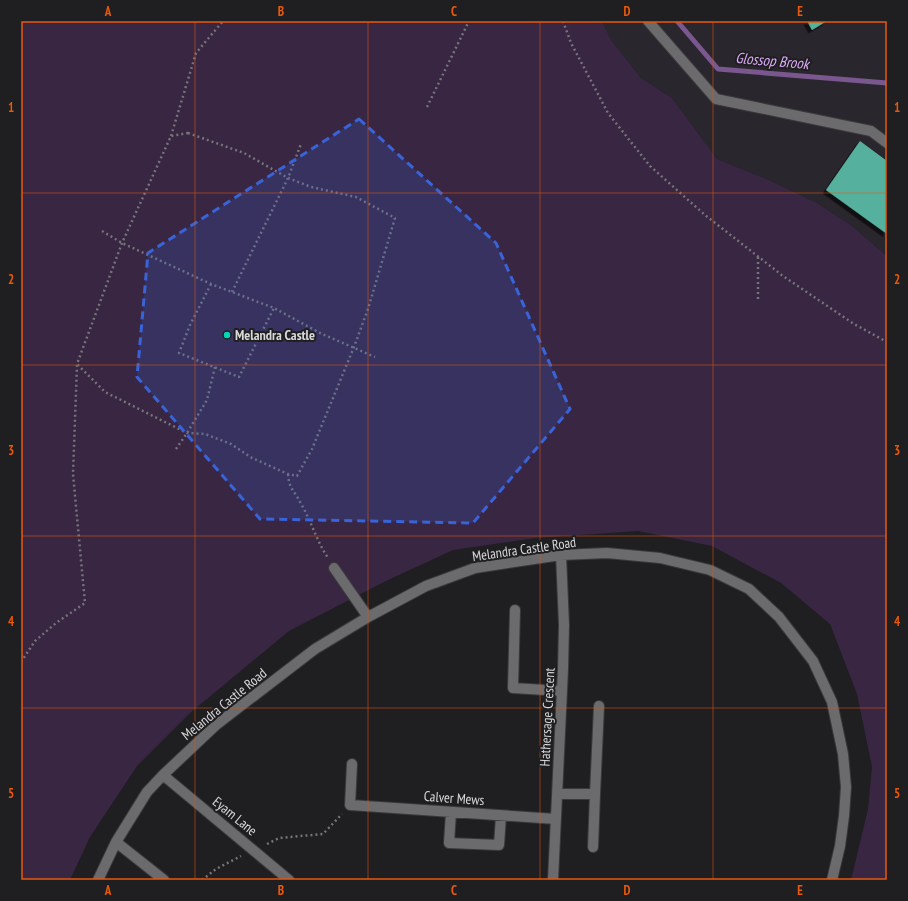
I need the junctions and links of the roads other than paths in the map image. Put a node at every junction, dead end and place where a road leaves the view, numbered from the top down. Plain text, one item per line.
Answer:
1 (648, 21) edge
2 (887, 143) edge
3 (561, 555) junction
4 (334, 568) road end
5 (516, 610) dead end
6 (368, 617) junction
7 (562, 691) junction
8 (599, 706) dead end
9 (352, 764) dead end
10 (163, 775) junction
11 (557, 794) junction
12 (595, 794) junction
13 (451, 812) junction
14 (501, 816) junction
15 (556, 819) junction
16 (116, 842) junction
17 (593, 847) dead end
18 (98, 880) edge
19 (164, 880) edge
20 (289, 880) edge
21 (553, 880) edge
22 (832, 880) edge

1 - 2 street
3 - 6 street, Melandra Castle Road
3 - 7 street, Hathersage Crescent
3 - 22 street, Melandra Castle Road
4 - 6 street
5 - 7 street
6 - 10 street, Melandra Castle Road
7 - 11 street, Hathersage Crescent
8 - 12 street
9 - 13 street, Calver Mews
10 - 16 street, Melandra Castle Road
10 - 20 street, Eyam Lane
11 - 12 street
11 - 15 street, Hathersage Crescent
12 - 17 street
13 - 14 street, Calver Mews
13 - 14 street
14 - 15 street, Calver Mews
15 - 21 street, Hathersage Crescent
16 - 18 street, Melandra Castle Road
16 - 19 street

